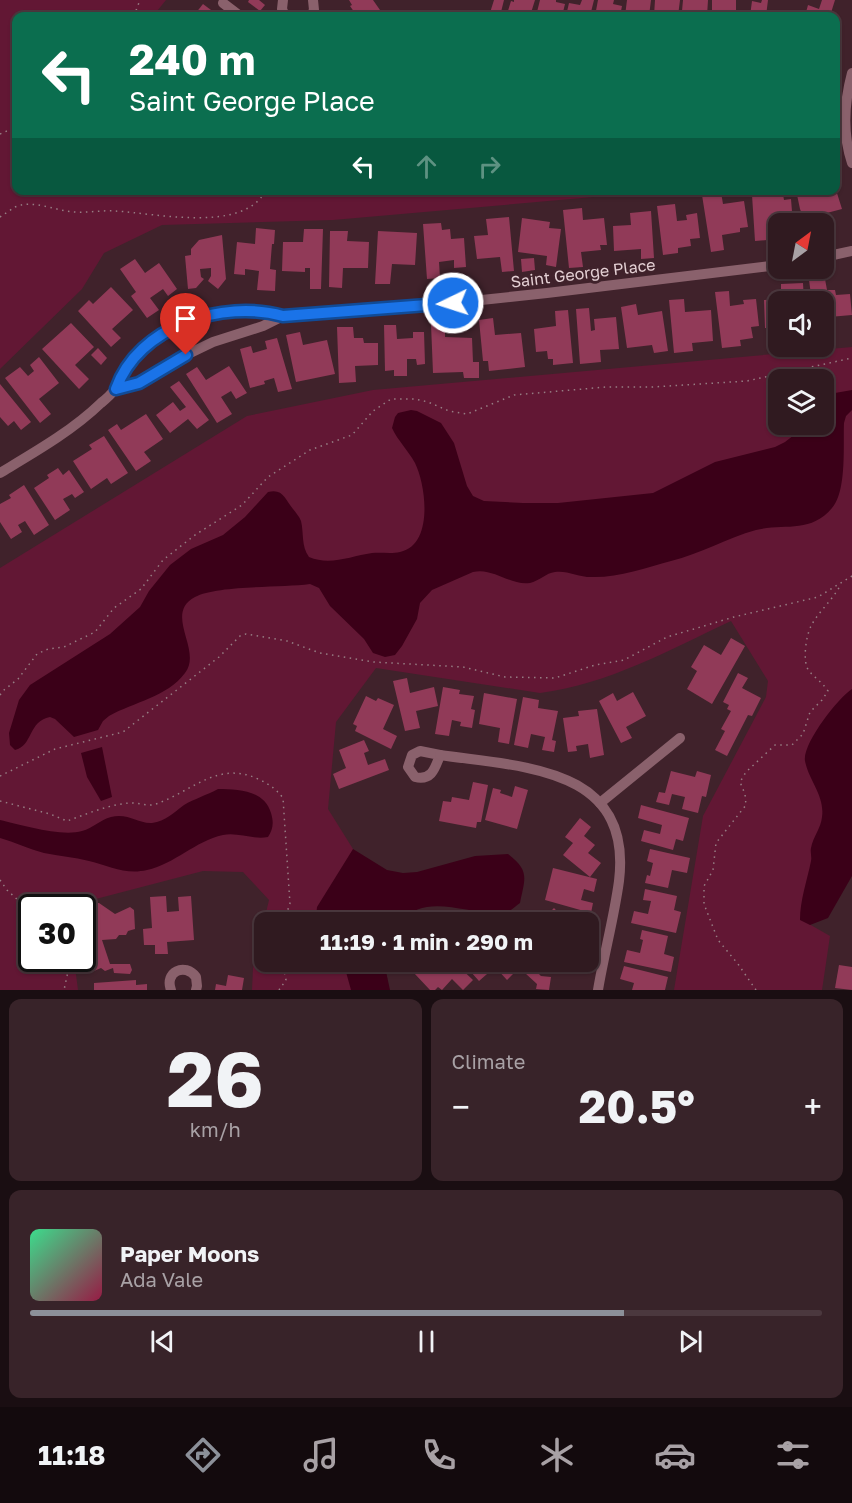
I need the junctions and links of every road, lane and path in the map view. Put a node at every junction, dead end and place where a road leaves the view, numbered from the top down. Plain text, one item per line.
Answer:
1 (223, 3) dead end
2 (235, 12) edge
3 (852, 73) edge
4 (852, 163) edge
5 (263, 195) edge
6 (0, 218) edge
7 (852, 251) edge
8 (834, 254) edge
9 (768, 266) edge
10 (283, 316) junction
11 (852, 358) edge
12 (116, 389) junction
13 (0, 472) edge
14 (852, 576) edge
15 (841, 583) junction
16 (0, 696) edge
17 (680, 738) dead end
18 (440, 755) dead end
19 (0, 776) edge
20 (0, 801) edge
21 (600, 803) junction
22 (0, 880) edge
23 (18, 900) edge
24 (286, 912) edge
25 (68, 972) edge
26 (284, 972) edge
27 (64, 990) edge
28 (171, 990) edge
29 (195, 990) edge
30 (279, 990) edge
31 (598, 990) edge
32 (756, 990) edge

1 - 2 street
3 - 4 street
5 - 6 path
7 - 8 street
9 - 10 street, Saint George Place
10 - 12 street, Saint George Place
10 - 12 street, Saint George Place
11 - 16 path
12 - 13 street, Saint George Place
14 - 15 path
15 - 19 path
15 - 32 path
17 - 21 street
18 - 21 street
20 - 24 path
21 - 31 street
22 - 23 path
25 - 27 path
26 - 30 path
28 - 29 street

